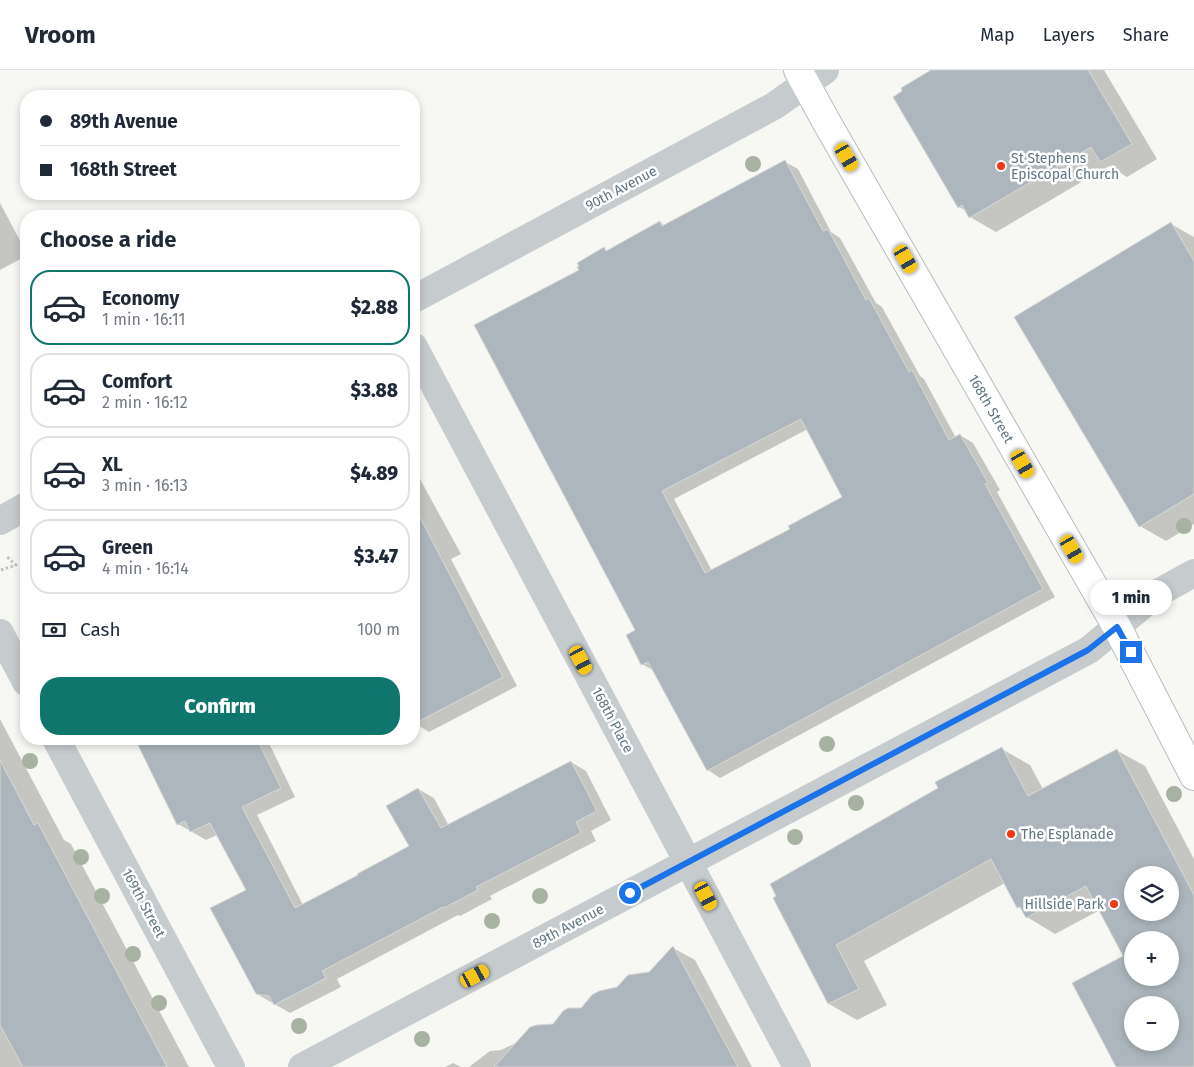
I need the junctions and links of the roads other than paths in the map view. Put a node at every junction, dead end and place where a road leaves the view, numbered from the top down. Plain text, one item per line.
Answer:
1 (810, 75) edge
2 (420, 296) edge
3 (420, 357) edge
4 (20, 509) edge
5 (0, 520) edge
6 (1194, 572) edge
7 (1117, 627) junction
8 (0, 633) edge
9 (20, 671) edge
10 (59, 745) edge
11 (1194, 776) edge
12 (688, 862) junction
13 (231, 1067) edge
14 (302, 1067) edge
15 (797, 1067) edge

1 - 2 street, 90th Avenue
1 - 7 main road, 168th Street
3 - 12 street, 168th Place
4 - 5 street
6 - 7 street, 89th Avenue
7 - 11 main road, 168th Street
7 - 12 street, 89th Avenue
8 - 9 street
10 - 13 street, 169th Street
12 - 14 street, 89th Avenue
12 - 15 street, 168th Place

